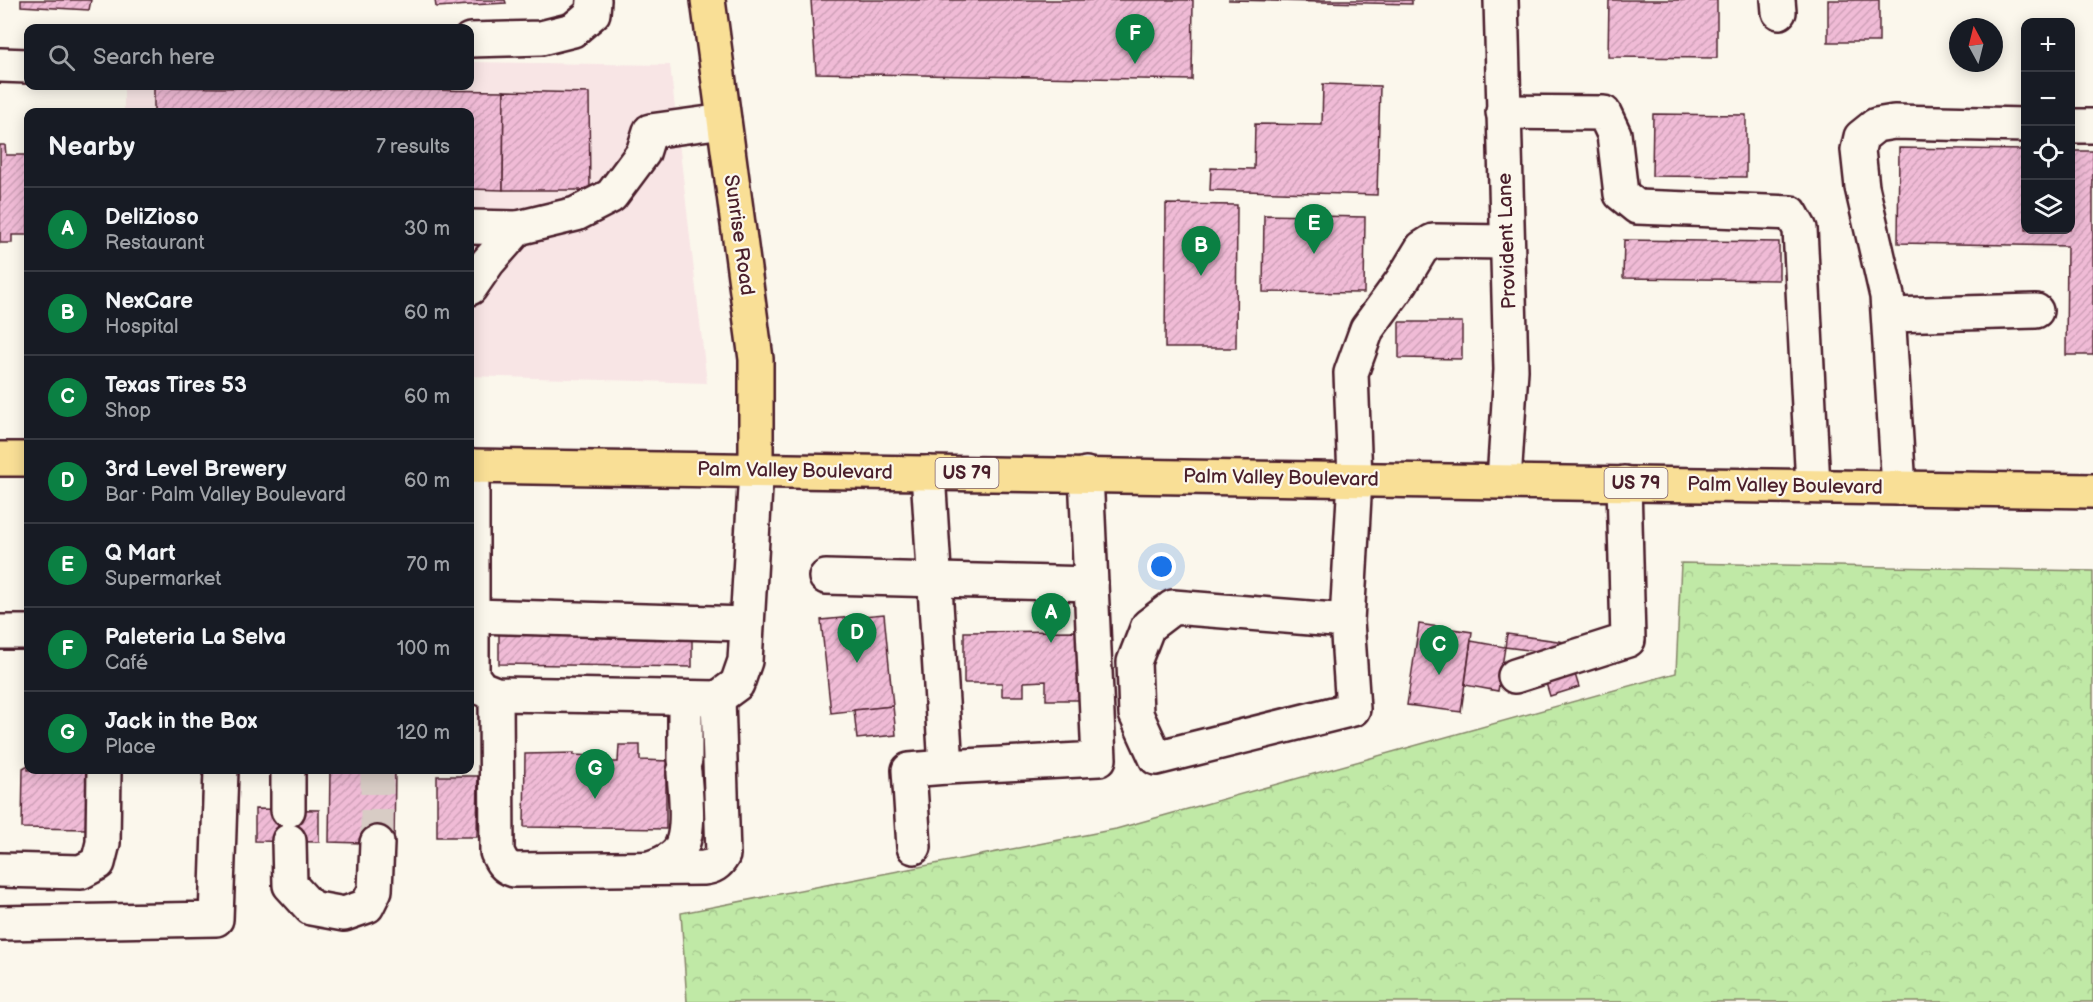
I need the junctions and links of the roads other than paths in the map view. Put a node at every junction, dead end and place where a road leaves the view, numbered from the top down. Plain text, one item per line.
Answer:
1 (594, 0) edge
2 (708, 0) edge
3 (1501, 0) edge
4 (474, 40) edge
5 (0, 65) edge
6 (24, 66) edge
7 (1503, 112) junction
8 (723, 121) junction
9 (2021, 125) edge
10 (2075, 126) edge
11 (2093, 126) edge
12 (474, 227) edge
13 (518, 228) junction
14 (1507, 242) junction
15 (474, 282) edge
16 (2036, 310) dead end
17 (1889, 315) junction
18 (0, 459) edge
19 (24, 459) edge
20 (474, 466) edge
21 (756, 470) junction
22 (928, 473) junction
23 (1086, 474) junction
24 (1355, 479) junction
25 (1504, 481) junction
26 (1624, 483) junction
27 (1813, 486) junction
28 (1899, 488) junction
29 (2093, 491) edge
30 (826, 577) dead end
31 (935, 580) junction
32 (1091, 584) junction
33 (474, 616) edge
34 (1347, 621) junction
35 (747, 624) junction
36 (0, 632) edge
37 (24, 632) edge
38 (1515, 676) dead end
39 (474, 679) edge
40 (496, 694) junction
41 (718, 698) junction
42 (685, 699) junction
43 (946, 767) junction
44 (104, 774) edge
45 (221, 774) edge
46 (288, 774) edge
47 (377, 843) tunnel mouth
48 (914, 847) dead end
49 (650, 868) junction
50 (0, 870) edge
51 (0, 923) edge

1 - 4 street
2 - 8 main road, Sunrise Road
3 - 7 street, Provident Lane
5 - 6 street
7 - 14 street, Provident Lane
7 - 27 street
8 - 13 street
8 - 21 main road, Sunrise Road
9 - 17 street
10 - 11 street
12 - 13 street
13 - 15 street
14 - 24 street
14 - 25 street, Provident Lane
16 - 17 street
17 - 28 street
18 - 19 main road
20 - 21 main road, Palm Valley Boulevard / US 79
21 - 22 main road, Palm Valley Boulevard / US 79
21 - 35 street
22 - 23 main road, Palm Valley Boulevard / US 79
22 - 31 street
23 - 24 main road, Palm Valley Boulevard / US 79
23 - 32 street
24 - 25 main road, Palm Valley Boulevard / US 79
24 - 34 street
25 - 26 main road, Palm Valley Boulevard / US 79
26 - 27 main road, Palm Valley Boulevard / US 79
26 - 38 street
27 - 28 main road, Palm Valley Boulevard / US 79
28 - 29 main road, Palm Valley Boulevard / US 79
30 - 31 street
31 - 32 street
31 - 43 street
32 - 43 street
33 - 35 street
34 - 34 street
35 - 41 street
36 - 37 street
39 - 40 street
40 - 42 street
40 - 49 street
41 - 42 street
41 - 49 street
42 - 49 street
43 - 48 street
44 - 50 street
45 - 51 street
46 - 47 street

